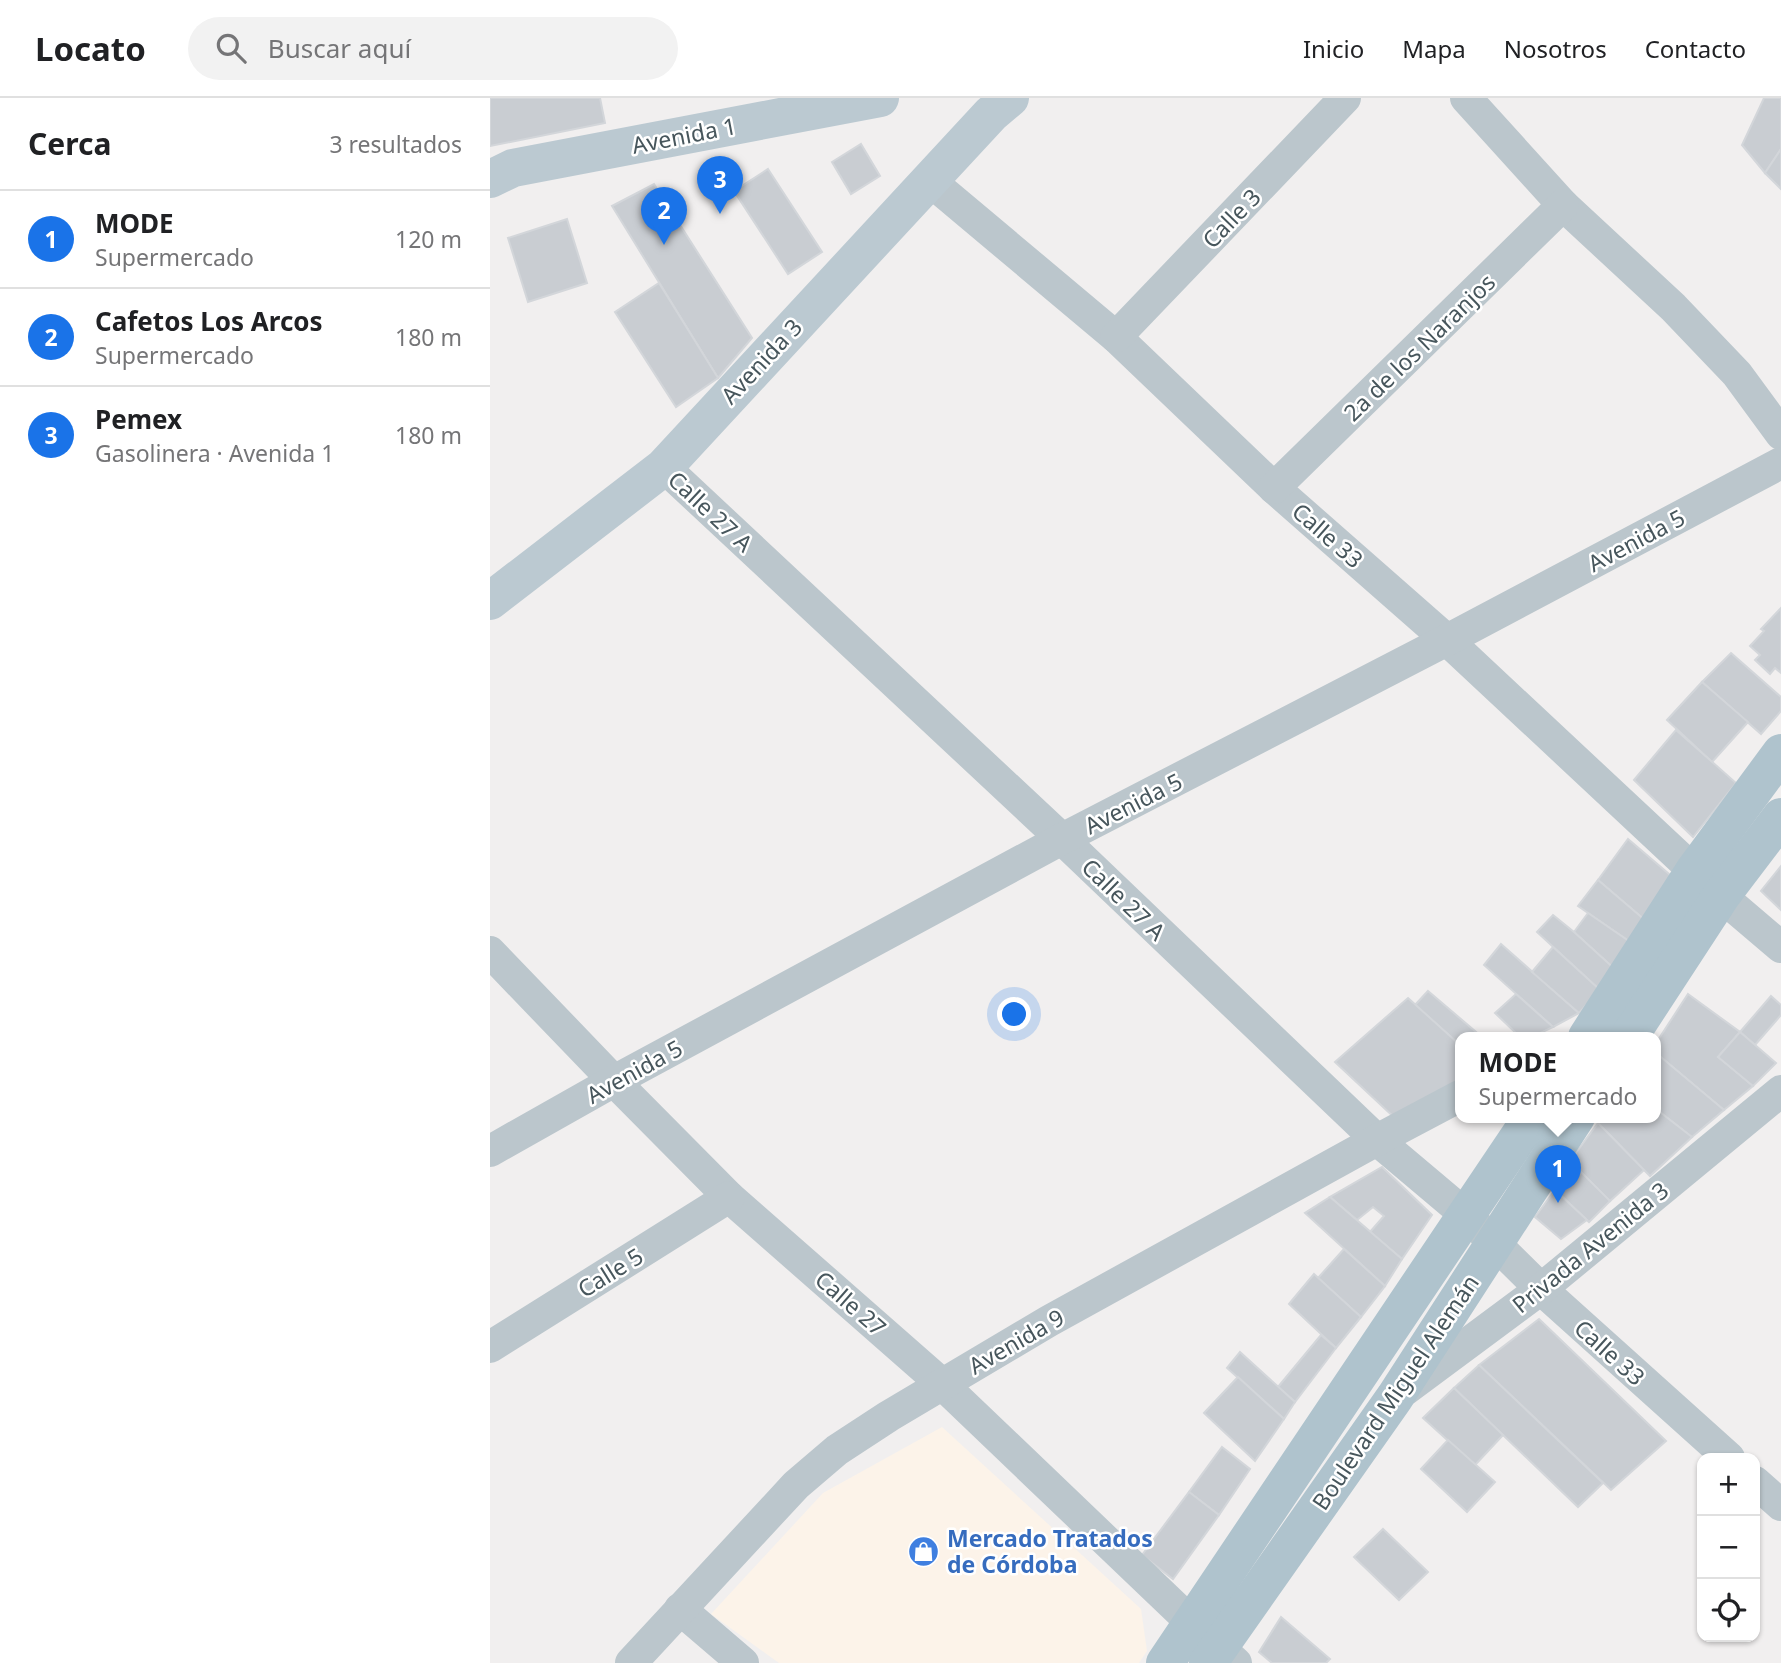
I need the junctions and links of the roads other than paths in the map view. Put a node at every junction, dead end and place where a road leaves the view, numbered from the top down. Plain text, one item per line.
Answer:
1 (880, 98) edge
2 (1010, 98) edge
3 (1345, 98) edge
4 (1466, 98) edge
5 (490, 179) edge
6 (929, 180) junction
7 (1563, 205) junction
8 (1116, 337) junction
9 (1781, 434) edge
10 (1781, 463) edge
11 (664, 467) junction
12 (1274, 488) junction
13 (490, 601) edge
14 (1447, 640) junction
15 (1781, 752) edge
16 (1781, 817) edge
17 (1062, 839) junction
18 (1708, 883) junction
19 (1781, 947) edge
20 (490, 952) edge
21 (1591, 1032) edge
22 (1632, 1032) edge
23 (614, 1081) junction
24 (1781, 1091) edge
25 (1455, 1099) edge
26 (1528, 1123) edge
27 (1572, 1123) edge
28 (1377, 1140) junction
29 (490, 1151) edge
30 (729, 1197) junction
31 (1466, 1215) junction
32 (1494, 1242) junction
33 (1541, 1289) junction
34 (490, 1347) edge
35 (942, 1384) junction
36 (1395, 1397) junction
37 (1723, 1453) edge
38 (1760, 1486) edge
39 (1781, 1505) edge
40 (680, 1609) junction
41 (1214, 1649) edge
42 (631, 1663) edge
43 (743, 1663) edge
44 (1165, 1663) edge

1 - 5 main road, Avenida 1
2 - 6 main road, Avenida 3
3 - 8 street, Calle 3
4 - 7 street
6 - 8 street, Calle 33
6 - 11 main road, Avenida 3
7 - 9 street
7 - 12 street, 2a de los Naranjos
8 - 12 street, Calle 33
10 - 14 street, Avenida 5
11 - 13 main road, Avenida 3
11 - 17 street, Calle 27 A
12 - 14 street, Calle 33
14 - 17 street, Avenida 5
14 - 18 street, Calle 33
15 - 18 main road
16 - 18 main road
17 - 23 street, Avenida 5
17 - 28 street, Calle 27 A
18 - 19 street, Calle 33
18 - 21 main road
18 - 22 main road
20 - 23 street, Calle 27
23 - 29 street, Avenida 5
23 - 30 street, Calle 27
24 - 33 street, Privada Avenida 3
25 - 28 street, Avenida 9
26 - 31 main road, Boulevard Miguel Alemán
27 - 32 main road, Boulevard Miguel Alemán
28 - 31 street, Calle 27 A
28 - 35 street, Avenida 9
30 - 34 street, Calle 5
30 - 35 street, Calle 27
31 - 32 street, Calle 27 A
31 - 41 main road, Boulevard Miguel Alemán
32 - 33 street, Calle 33
32 - 36 main road, Boulevard Miguel Alemán
33 - 36 street, Privada Avenida 3
33 - 37 street, Calle 33
35 - 40 street, Avenida 9
35 - 41 street, Calle 27
36 - 41 main road, Boulevard Miguel Alemán
38 - 39 street
40 - 42 street, Avenida 9
40 - 43 street
41 - 44 main road, Boulevard Miguel Alemán

